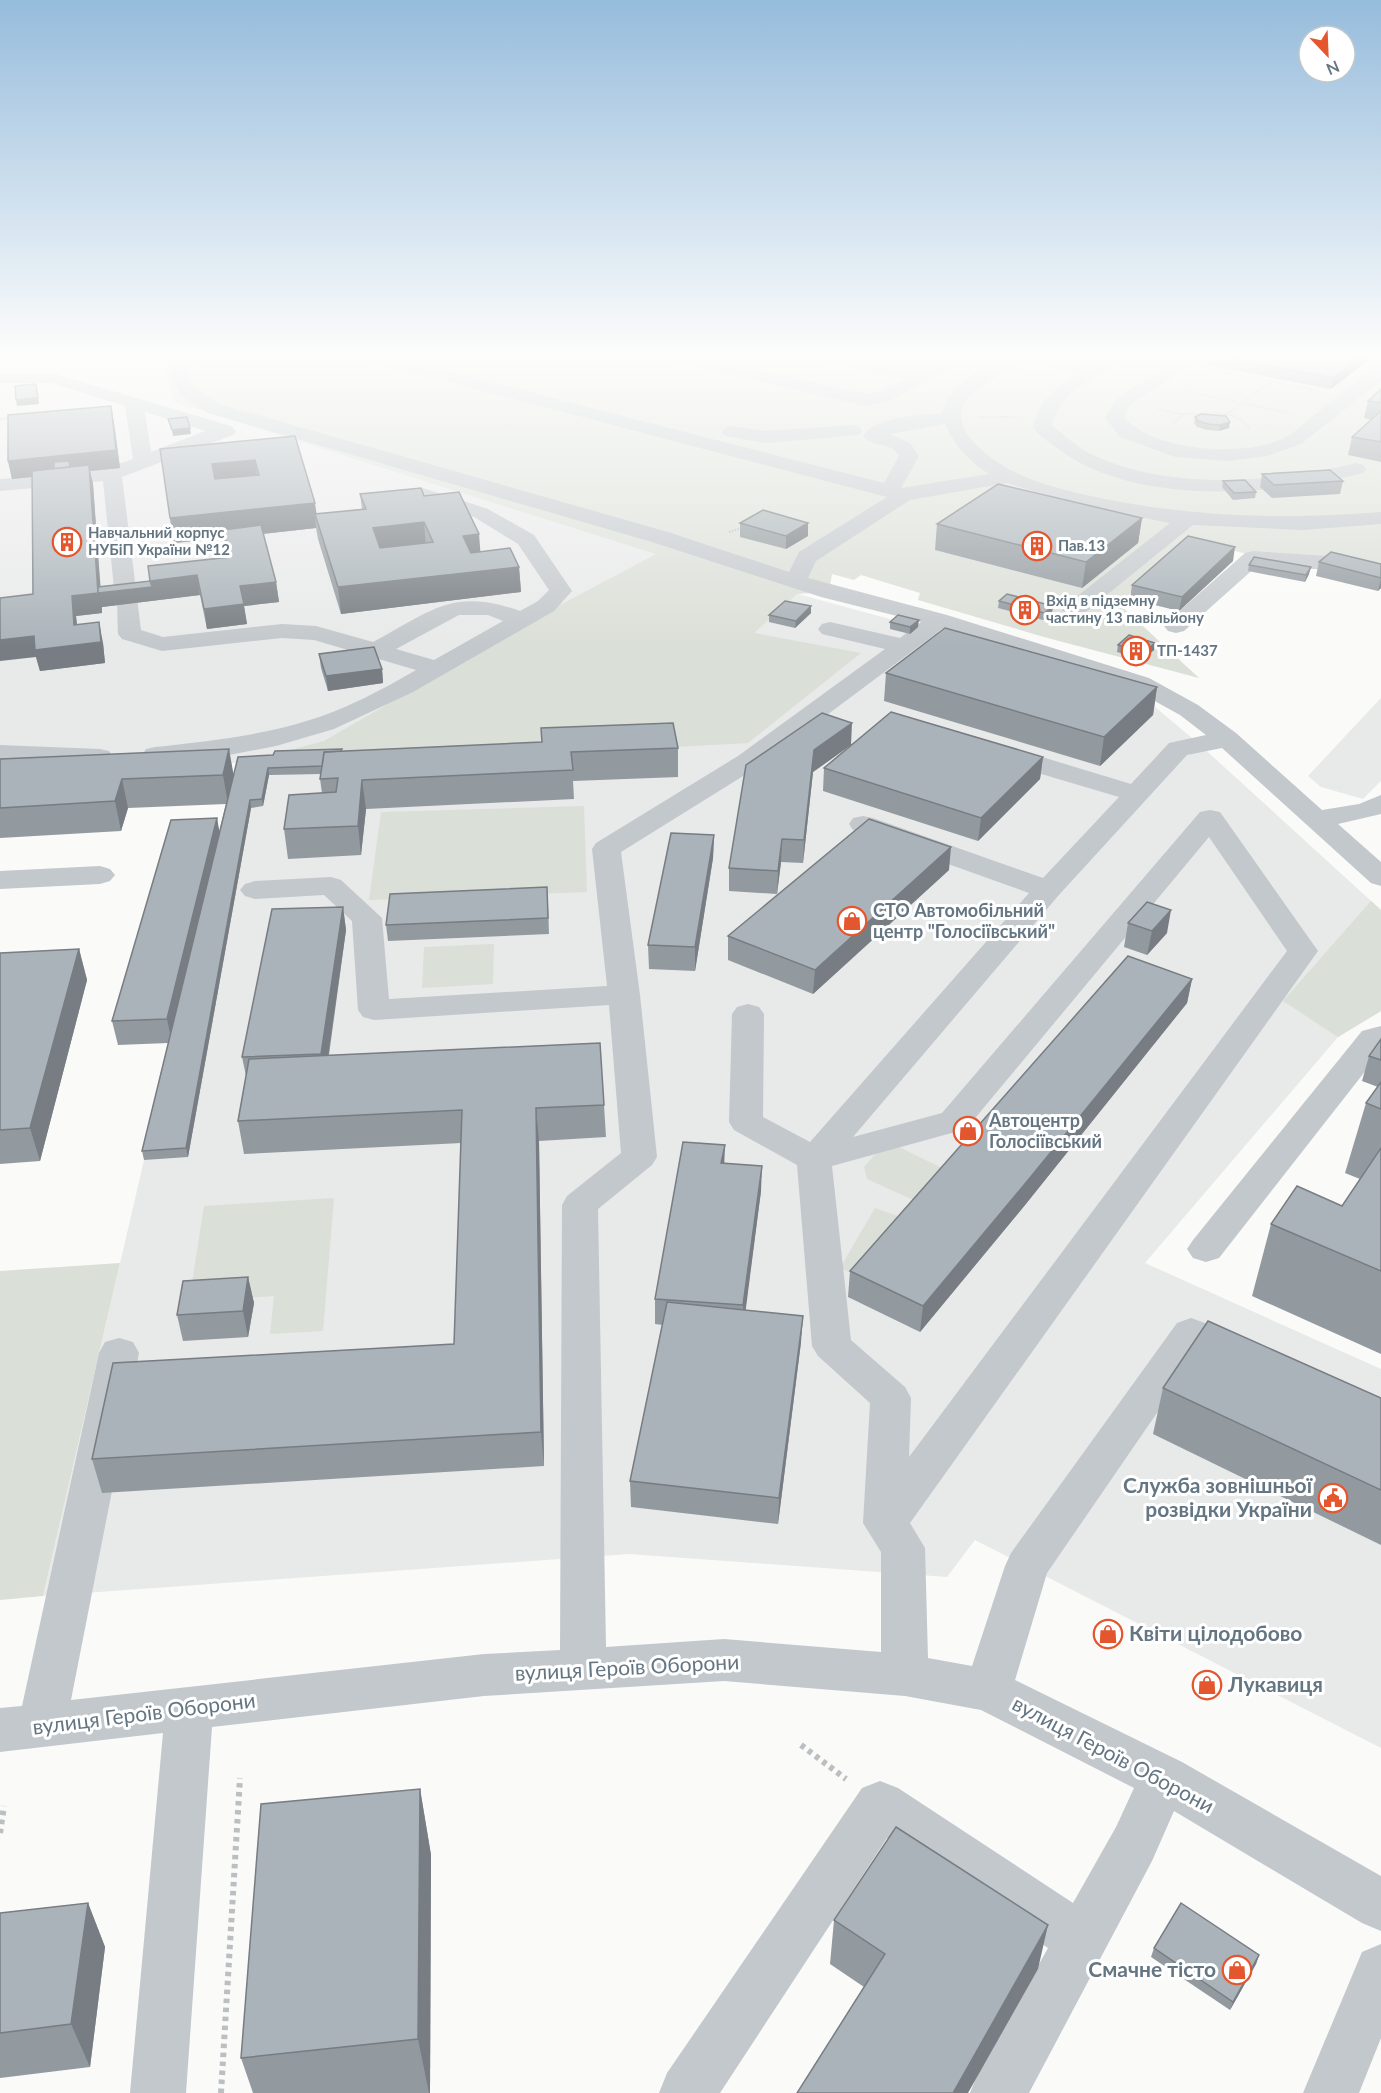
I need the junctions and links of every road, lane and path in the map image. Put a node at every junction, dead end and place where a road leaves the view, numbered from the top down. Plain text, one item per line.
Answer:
1 (142, 452) edge
2 (170, 452) edge
3 (362, 452) edge
4 (739, 452) edge
5 (908, 452) edge
6 (972, 452) edge
7 (1076, 452) edge
8 (1174, 452) edge
9 (1184, 452) edge
10 (1254, 452) edge
11 (144, 462) junction
12 (1356, 469) dead end
13 (112, 474) junction
14 (1009, 477) junction
15 (1144, 477) junction
16 (0, 485) edge
17 (404, 487) edge
18 (897, 493) junction
19 (1108, 507) junction
20 (1381, 518) edge
21 (1188, 520) junction
22 (746, 526) edge
23 (675, 542) junction
24 (1381, 573) edge
25 (795, 581) junction
26 (1074, 610) dead end
27 (1157, 613) dead end
28 (521, 619) junction
29 (939, 620) junction
30 (830, 629) dead end
31 (905, 646) junction
32 (376, 650) junction
33 (437, 668) junction
34 (1227, 739) junction
35 (982, 747) edge
36 (0, 753) edge
37 (1137, 794) junction
38 (1381, 803) edge
39 (1317, 819) junction
40 (863, 824) edge
41 (100, 875) dead end
42 (1381, 877) edge
43 (0, 880) edge
44 (255, 890) dead end
45 (1048, 890) junction
46 (624, 994) junction
47 (748, 1014) dead end
48 (1381, 1036) edge
49 (814, 1159) junction
50 (1206, 1249) dead end
51 (1191, 1332) dead end
52 (119, 1353) dead end
53 (885, 1523) junction
54 (584, 1669) junction
55 (905, 1675) junction
56 (988, 1690) junction
57 (189, 1709) junction
58 (21, 1728) edge
59 (801, 1745) dead end
60 (240, 1778) dead end
61 (1164, 1778) junction
62 (880, 1805) junction
63 (4, 1806) dead end
64 (0, 1833) edge
65 (1381, 1905) edge
66 (1082, 1938) junction
67 (1381, 1971) edge
68 (1331, 2092) edge
69 (158, 2093) edge
70 (221, 2093) edge
71 (687, 2093) edge
72 (998, 2093) edge

1 - 11 street
2 - 11 street
3 - 23 street
4 - 18 street
5 - 18 street
6 - 14 street
7 - 15 street
8 - 15 street
9 - 10 street
11 - 13 street
12 - 15 street
13 - 16 street
13 - 32 street
14 - 18 street
14 - 19 street
15 - 19 street
17 - 28 street
18 - 25 street
19 - 21 street
20 - 21 street
21 - 26 street
22 - 23 path
23 - 25 street
24 - 27 street
25 - 29 street
28 - 32 street
28 - 33 street
29 - 31 street
29 - 34 street
30 - 31 street
31 - 46 street
32 - 33 street
33 - 36 street
34 - 37 street
34 - 39 street
35 - 37 street
37 - 45 street
38 - 39 street
39 - 42 street
40 - 45 street
41 - 43 street
44 - 46 street
45 - 49 street
46 - 54 street
47 - 49 street
48 - 50 street
49 - 53 street
49 - 53 street
51 - 56 street
52 - 58 street
53 - 55 street
54 - 55 street, вулиця Героїв Оборони
54 - 57 street, вулиця Героїв Оборони
55 - 56 street, вулиця Героїв Оборони
56 - 61 street, вулиця Героїв Оборони
57 - 58 street, вулиця Героїв Оборони
57 - 69 street
59 - 62 path
60 - 70 path
61 - 65 street, вулиця Героїв Оборони
61 - 66 street
62 - 66 street
62 - 71 street
63 - 64 path
66 - 72 street
67 - 68 street

